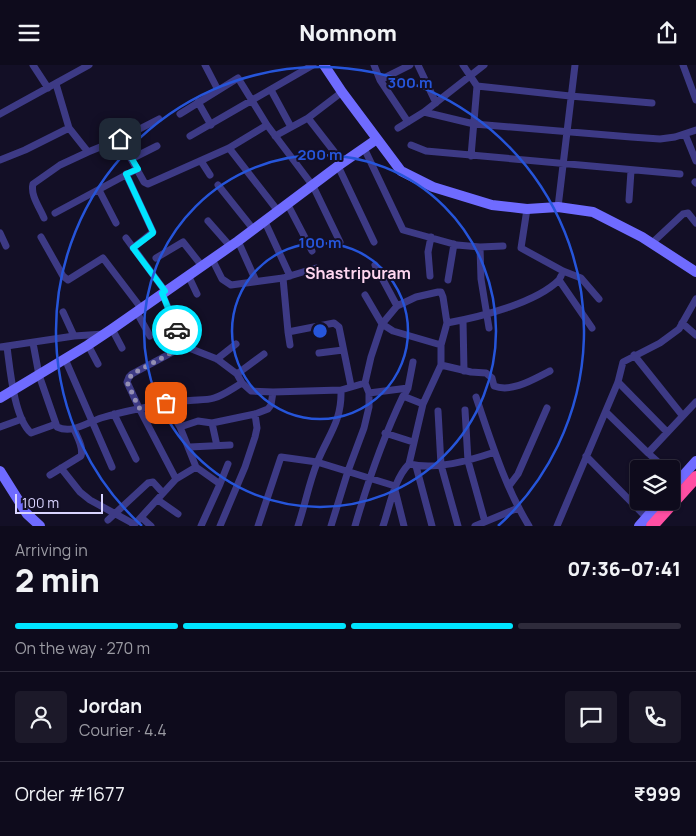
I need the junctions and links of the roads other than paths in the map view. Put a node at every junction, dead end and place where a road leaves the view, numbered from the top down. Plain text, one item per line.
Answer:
1 (33, 65) edge
2 (89, 65) edge
3 (204, 65) edge
4 (314, 65) edge
5 (324, 65) edge
6 (374, 65) edge
7 (410, 65) edge
8 (418, 65) edge
9 (463, 65) edge
10 (484, 65) edge
11 (575, 65) edge
12 (683, 65) edge
13 (469, 76) junction
14 (380, 80) junction
15 (56, 84) junction
16 (477, 85) junction
17 (694, 86) edge
18 (48, 88) junction
19 (218, 90) junction
20 (271, 90) junction
21 (342, 92) junction
22 (570, 96) junction
23 (696, 100) edge
24 (252, 101) junction
25 (198, 102) junction
26 (436, 103) junction
27 (652, 103) dead end
28 (424, 112) junction
29 (0, 114) edge
30 (180, 114) dead end
31 (308, 117) junction
32 (159, 119) dead end
33 (408, 122) junction
34 (474, 124) junction
35 (211, 125) junction
36 (267, 125) junction
37 (291, 127) junction
38 (68, 128) junction
39 (398, 128) dead end
40 (696, 130) edge
41 (567, 132) junction
42 (685, 134) junction
43 (190, 136) dead end
44 (275, 136) junction
45 (120, 139) junction
46 (377, 139) junction
47 (411, 145) dead end
48 (157, 146) dead end
49 (229, 147) junction
50 (364, 148) junction
51 (88, 151) junction
52 (471, 156) junction
53 (131, 159) junction
54 (0, 160) edge
55 (201, 161) junction
56 (696, 161) edge
57 (564, 163) junction
58 (340, 164) junction
59 (138, 169) junction
60 (631, 171) junction
61 (126, 174) junction
62 (680, 174) dead end
63 (210, 175) dead end
64 (218, 185) dead end
65 (313, 186) junction
66 (99, 190) junction
67 (629, 200) dead end
68 (288, 205) junction
69 (558, 207) junction
70 (527, 209) junction
71 (278, 211) junction
72 (55, 213) dead end
73 (44, 217) dead end
74 (208, 221) dead end
75 (265, 222) junction
76 (116, 223) dead end
77 (696, 223) edge
78 (254, 230) junction
79 (0, 233) edge
80 (41, 237) dead end
81 (431, 237) junction
82 (126, 238) dead end
83 (340, 242) dead end
84 (374, 242) dead end
85 (652, 243) junction
86 (234, 244) junction
87 (454, 244) junction
88 (6, 246) dead end
89 (503, 246) dead end
90 (480, 247) junction
91 (133, 248) junction
92 (312, 251) dead end
93 (156, 258) dead end
94 (212, 259) junction
95 (375, 265) dead end
96 (202, 266) junction
97 (316, 268) dead end
98 (563, 271) junction
99 (696, 272) edge
100 (188, 275) junction
101 (430, 276) dead end
102 (286, 277) junction
103 (448, 280) dead end
104 (560, 280) junction
105 (256, 281) junction
106 (164, 292) junction
107 (196, 294) dead end
108 (365, 295) dead end
109 (599, 299) dead end
110 (696, 299) edge
111 (397, 306) junction
112 (139, 309) junction
113 (63, 312) dead end
114 (486, 314) junction
115 (463, 320) junction
116 (447, 323) junction
117 (682, 323) junction
118 (382, 324) junction
119 (490, 328) dead end
120 (592, 328) dead end
121 (288, 331) junction
122 (108, 332) junction
123 (696, 335) edge
124 (74, 336) junction
125 (150, 336) dead end
126 (33, 343) junction
127 (236, 344) dead end
128 (88, 345) junction
129 (290, 345) dead end
130 (441, 345) junction
131 (184, 346) junction
132 (4, 347) edge
133 (122, 348) dead end
134 (343, 350) junction
135 (319, 353) dead end
136 (264, 354) dead end
137 (634, 355) junction
138 (64, 359) junction
139 (217, 359) junction
140 (413, 361) dead end
141 (98, 364) dead end
142 (441, 365) junction
143 (464, 371) junction
144 (550, 371) dead end
145 (237, 374) junction
146 (39, 375) junction
147 (242, 383) junction
148 (365, 383) junction
149 (618, 383) junction
150 (352, 386) junction
151 (408, 388) junction
152 (12, 390) junction
153 (341, 390) junction
154 (274, 392) junction
155 (369, 393) junction
156 (403, 396) junction
157 (476, 397) dead end
158 (0, 398) edge
159 (696, 402) edge
160 (166, 403) junction
161 (423, 404) junction
162 (139, 408) junction
163 (547, 409) dead end
164 (438, 411) dead end
165 (465, 411) dead end
166 (606, 412) junction
167 (114, 414) junction
168 (255, 414) junction
169 (682, 415) junction
170 (22, 419) junction
171 (92, 421) junction
172 (212, 423) junction
173 (56, 424) junction
174 (0, 427) edge
175 (180, 427) junction
176 (74, 429) junction
177 (667, 432) junction
178 (385, 433) junction
179 (413, 442) junction
180 (230, 445) dead end
181 (217, 446) junction
182 (190, 447) junction
183 (495, 453) junction
184 (648, 453) junction
185 (586, 456) junction
186 (136, 459) dead end
187 (656, 460) edge
188 (468, 461) junction
189 (696, 461) edge
190 (317, 462) junction
191 (228, 464) dead end
192 (412, 465) junction
193 (441, 465) junction
194 (112, 467) dead end
195 (196, 467) junction
196 (61, 468) junction
197 (696, 469) edge
198 (0, 471) edge
199 (348, 471) junction
200 (680, 473) edge
201 (50, 475) dead end
202 (696, 477) edge
203 (369, 478) junction
204 (176, 479) junction
205 (696, 482) edge
206 (220, 484) junction
207 (509, 486) junction
208 (680, 487) edge
209 (395, 488) junction
210 (163, 493) junction
211 (158, 500) junction
212 (518, 508) junction
213 (655, 510) edge
214 (659, 510) edge
215 (115, 514) junction
216 (178, 514) dead end
217 (142, 517) junction
218 (108, 520) dead end
219 (486, 522) junction
220 (648, 523) edge
221 (134, 525) edge
222 (40, 526) edge
223 (151, 526) edge
224 (201, 526) edge
225 (220, 526) edge
226 (258, 526) edge
227 (298, 526) edge
228 (331, 526) edge
229 (355, 526) edge
230 (383, 526) edge
231 (404, 526) edge
232 (432, 526) edge
233 (458, 526) edge
234 (475, 526) edge
235 (530, 526) edge
236 (557, 526) edge
237 (639, 526) edge
238 (658, 526) edge

1 - 18 street
2 - 15 street
3 - 19 street
4 - 20 street
5 - 21 street
6 - 14 street
7 - 14 street
8 - 26 street
9 - 13 street
10 - 13 street
11 - 22 street
12 - 17 street
13 - 16 street
13 - 26 street
14 - 33 street
15 - 18 street
15 - 38 street
16 - 22 street
16 - 34 street
17 - 23 street
18 - 29 street
19 - 24 street
19 - 25 street
20 - 24 street
20 - 37 street
21 - 31 street
21 - 46 street
22 - 27 street
22 - 41 street
24 - 35 street
24 - 36 street
25 - 30 street
25 - 35 street
26 - 28 street
28 - 33 street
28 - 34 street
31 - 37 street
31 - 58 street
32 - 45 street
33 - 39 street
34 - 41 street
34 - 52 street
35 - 43 street
36 - 44 street
36 - 49 street
37 - 44 street
38 - 51 street
38 - 54 street
40 - 42 street
41 - 42 street
41 - 57 street
42 - 56 street
44 - 65 street
45 - 51 street
45 - 53 street
46 - 50 street
46 - 70 street
47 - 52 street
48 - 53 street
49 - 55 street
49 - 71 street
50 - 58 street
50 - 81 street
51 - 73 street
52 - 57 street
53 - 59 street
55 - 59 street
55 - 63 street
57 - 60 street
57 - 69 street
58 - 65 street
58 - 84 street
59 - 61 street
60 - 62 street
60 - 67 street
61 - 66 street
61 - 91 street
64 - 78 street
65 - 68 street
65 - 83 street
66 - 72 street
66 - 76 street
68 - 71 street
68 - 92 street
69 - 70 street
69 - 85 street
70 - 98 street
71 - 75 street
74 - 86 street
75 - 78 street
75 - 102 street
77 - 85 street
78 - 86 street
79 - 88 street
80 - 112 street
81 - 87 street
81 - 101 street
82 - 91 street
85 - 99 street
86 - 94 street
86 - 105 street
87 - 90 street
87 - 103 street
89 - 90 street
90 - 114 street
91 - 106 street
93 - 96 street
94 - 96 street
94 - 105 street
95 - 111 street
96 - 100 street
97 - 102 street
98 - 104 street
98 - 109 street
100 - 106 street
100 - 107 street
102 - 105 street
102 - 121 street
104 - 114 street
104 - 120 street
106 - 112 street
106 - 131 street
108 - 118 street
110 - 117 street
111 - 116 street
111 - 118 street
112 - 122 street
112 - 125 street
113 - 124 street
114 - 115 street
114 - 119 street
115 - 116 street
115 - 143 street
116 - 130 street
117 - 123 street
117 - 137 street
118 - 130 street
118 - 148 street
121 - 129 street
121 - 134 street
122 - 124 street
122 - 128 street
122 - 133 street
124 - 126 street
126 - 132 street
126 - 146 street
127 - 139 street
128 - 138 street
128 - 141 street
130 - 142 street
131 - 139 street
131 - 162 street
132 - 152 street
134 - 135 street
134 - 150 street
136 - 145 street
137 - 149 street
137 - 169 street
138 - 146 street
138 - 171 street
139 - 145 street
140 - 151 street
142 - 143 street
142 - 161 street
143 - 144 street
145 - 147 street
146 - 152 street
146 - 173 street
147 - 154 street
147 - 160 street
148 - 150 street
148 - 155 street
149 - 166 street
149 - 177 street
150 - 153 street
151 - 155 street
151 - 156 street
152 - 158 street
152 - 170 street
153 - 154 street
153 - 190 street
154 - 168 street
155 - 199 street
156 - 161 street
156 - 178 street
157 - 183 street
159 - 169 street
160 - 162 street
160 - 175 street
161 - 179 street
162 - 167 street
162 - 204 street
163 - 207 street
164 - 193 street
165 - 188 street
166 - 184 street
166 - 185 street
167 - 171 street
167 - 186 street
168 - 172 street
168 - 225 street
169 - 177 street
170 - 173 street
170 - 174 street
171 - 176 street
171 - 194 street
172 - 175 street
172 - 181 street
173 - 176 street
175 - 182 street
176 - 196 street
177 - 184 street
178 - 179 street
178 - 203 street
179 - 192 street
180 - 181 street
181 - 182 street
182 - 195 street
183 - 188 street
183 - 207 street
184 - 187 street
185 - 220 street
185 - 236 street
188 - 193 street
188 - 219 street
189 - 200 street
190 - 199 street
190 - 226 street
190 - 227 street
191 - 206 street
192 - 193 street
192 - 209 street
192 - 232 street
193 - 233 street
195 - 204 street
195 - 206 street
196 - 201 street
196 - 215 street
197 - 208 highway
198 - 222 street
199 - 203 street
199 - 228 street
202 - 220 highway
203 - 209 street
203 - 229 street
204 - 210 street
205 - 238 street
206 - 224 street
207 - 212 street
209 - 230 street
209 - 231 street
210 - 211 street
210 - 215 street
211 - 216 street
211 - 217 street
212 - 219 street
212 - 235 street
213 - 220 street
214 - 220 highway
215 - 218 street
215 - 221 street
217 - 221 street
217 - 223 street
219 - 234 street
220 - 237 street

